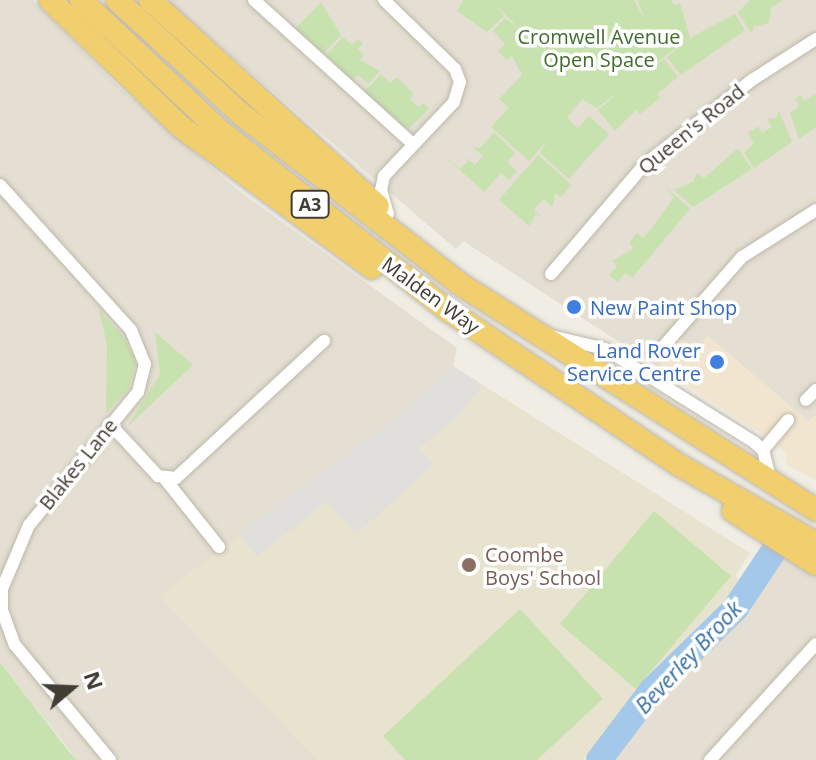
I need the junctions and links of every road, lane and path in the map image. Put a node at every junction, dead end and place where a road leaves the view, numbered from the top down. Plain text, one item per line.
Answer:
1 (50, 0) edge
2 (81, 0) edge
3 (117, 0) edge
4 (150, 0) edge
5 (254, 0) edge
6 (384, 0) edge
7 (816, 39) edge
8 (413, 144) junction
9 (0, 185) edge
10 (816, 210) edge
11 (388, 214) junction
12 (551, 274) dead end
13 (460, 284) junction
14 (446, 309) junction
15 (540, 335) junction
16 (324, 341) dead end
17 (662, 348) dead end
18 (816, 390) edge
19 (806, 400) dead end
20 (788, 420) dead end
21 (110, 424) junction
22 (763, 450) junction
23 (679, 465) junction
24 (165, 479) junction
25 (778, 488) junction
26 (816, 503) edge
27 (816, 510) edge
28 (816, 543) edge
29 (219, 547) dead end
30 (816, 564) edge
31 (816, 644) edge
32 (110, 760) edge
33 (710, 760) edge

1 - 14 highway
2 - 14 highway, Malden Way / A3
3 - 13 highway, Malden Way / A3
4 - 11 highway
5 - 8 street
6 - 8 street
7 - 12 street, Queen's Road
8 - 11 street
9 - 21 street, Blakes Lane
10 - 17 street
11 - 13 highway
13 - 15 highway, Malden Way / A3
14 - 23 highway, Malden Way / A3
15 - 22 street, Malden Way
15 - 25 highway, Malden Way / A3
16 - 24 street
18 - 19 street
20 - 22 street
21 - 24 street
21 - 32 street, Blakes Lane
22 - 25 street
23 - 28 highway, Malden Way / A3
23 - 30 highway, A3
24 - 29 street
25 - 26 highway, A3
25 - 27 highway, Malden Way / A3
31 - 33 street

